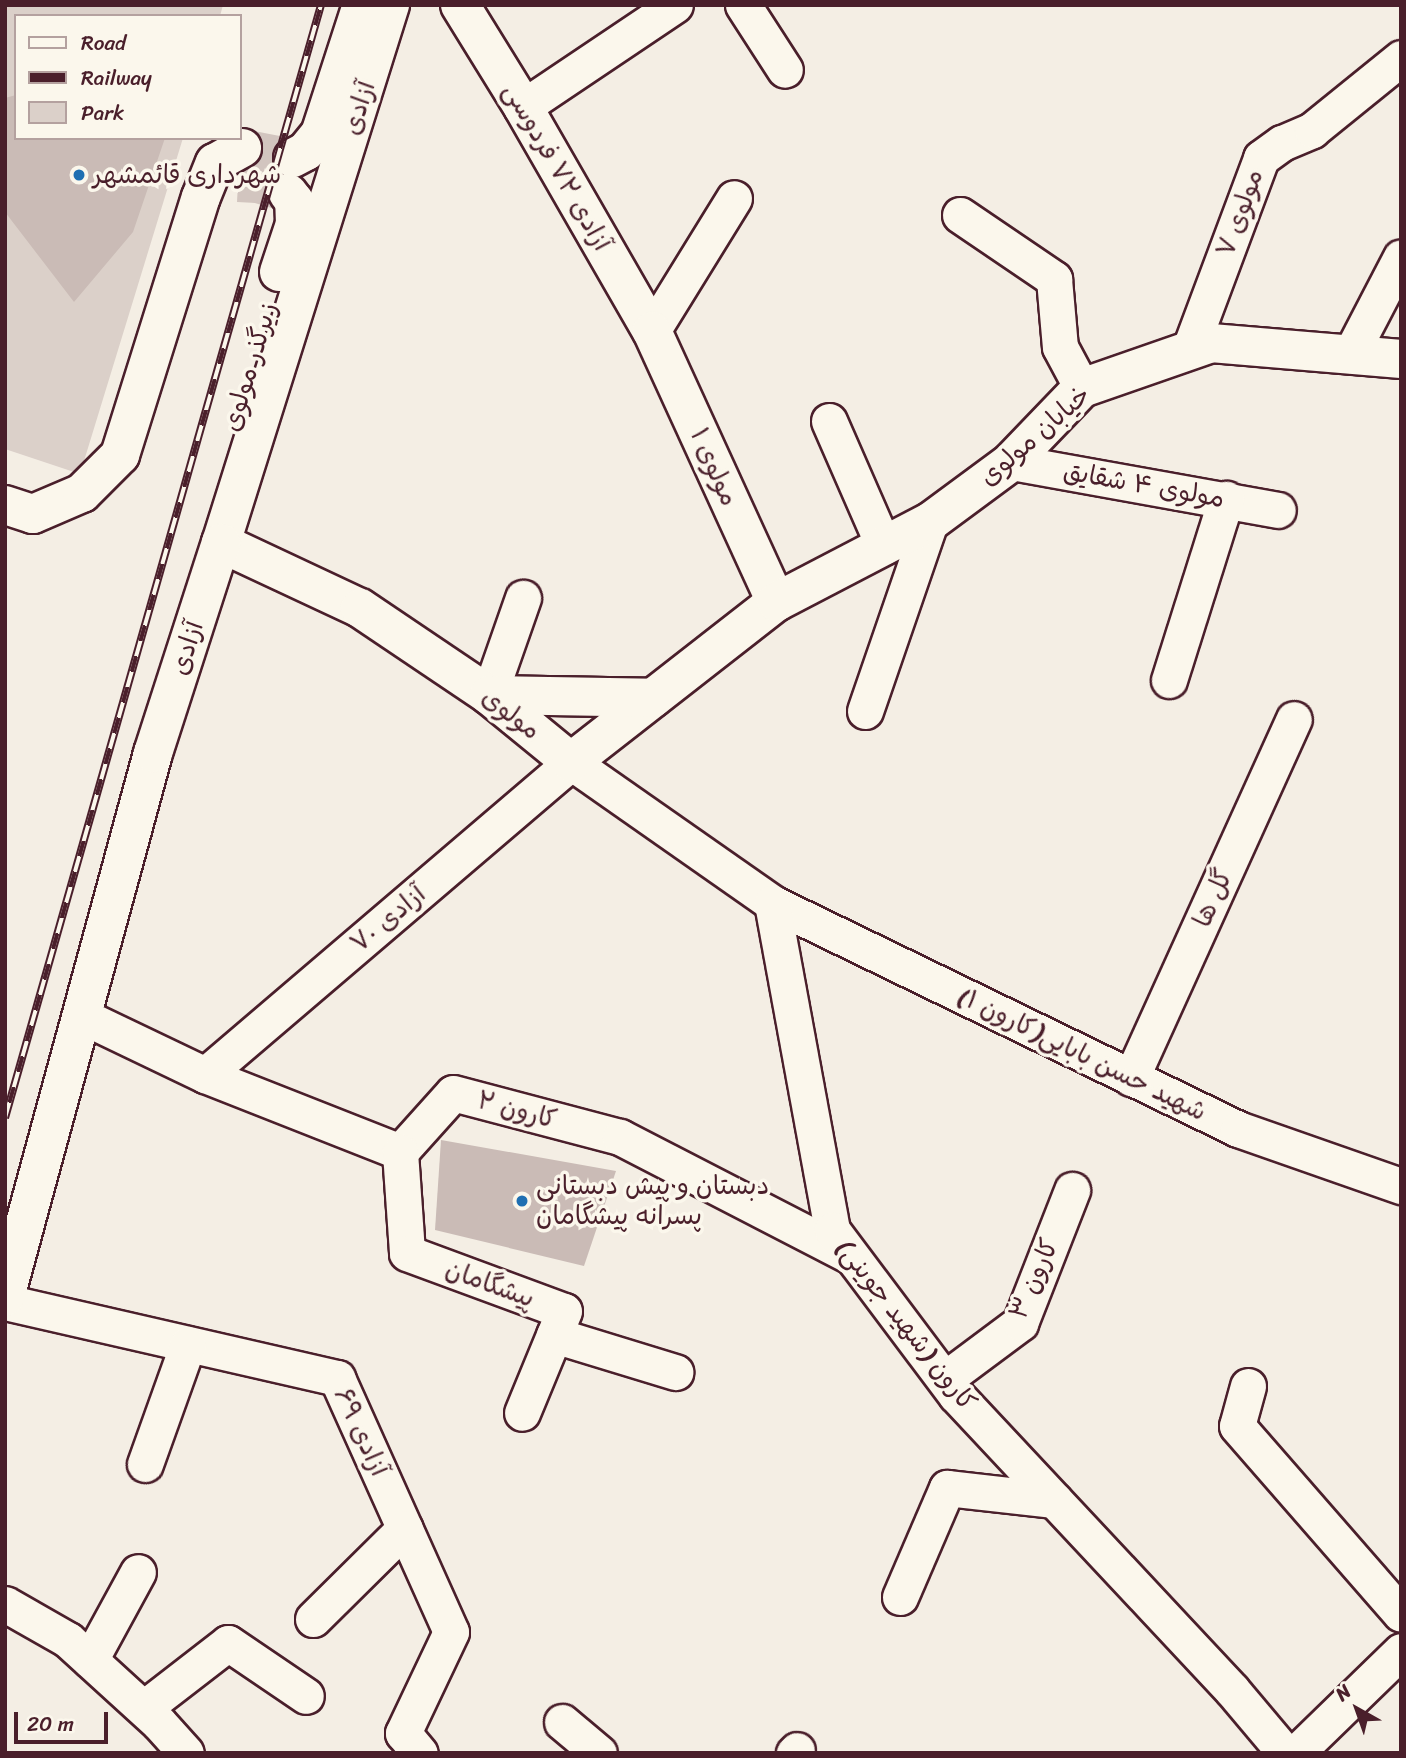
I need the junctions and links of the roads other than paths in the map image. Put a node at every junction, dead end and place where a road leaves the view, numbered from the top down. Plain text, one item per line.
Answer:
1 (362, 5) edge
2 (390, 5) edge
3 (460, 5) edge
4 (674, 5) edge
5 (743, 5) edge
6 (1401, 58) edge
7 (785, 71) dead end
8 (523, 107) junction
9 (240, 165) tunnel mouth
10 (734, 198) dead end
11 (960, 215) dead end
12 (1401, 257) edge
13 (652, 331) junction
14 (1189, 351) junction
15 (1350, 355) junction
16 (1401, 359) edge
17 (1082, 388) junction
18 (829, 421) dead end
19 (1011, 461) junction
20 (1226, 499) junction
21 (5, 505) edge
22 (1278, 510) dead end
23 (930, 522) junction
24 (222, 543) junction
25 (884, 547) junction
26 (523, 598) dead end
27 (775, 602) junction
28 (1169, 680) dead end
29 (489, 695) junction
30 (653, 698) junction
31 (865, 711) dead end
32 (1294, 719) dead end
33 (571, 762) junction
34 (772, 903) junction
35 (80, 1016) junction
36 (205, 1075) junction
37 (1131, 1078) junction
38 (400, 1152) junction
39 (1401, 1186) edge
40 (1072, 1190) dead end
41 (852, 1256) junction
42 (5, 1300) edge
43 (554, 1335) junction
44 (188, 1344) junction
45 (675, 1372) dead end
46 (945, 1379) junction
47 (1248, 1386) dead end
48 (522, 1413) dead end
49 (145, 1464) dead end
50 (1054, 1500) junction
51 (405, 1528) junction
52 (138, 1572) dead end
53 (900, 1597) dead end
54 (5, 1604) edge
55 (1401, 1614) edge
56 (313, 1619) dead end
57 (1401, 1651) edge
58 (90, 1660) junction
59 (306, 1696) dead end
60 (144, 1709) junction
61 (562, 1723) dead end
62 (186, 1753) edge
63 (420, 1753) edge
64 (599, 1753) edge
65 (1286, 1753) edge
66 (1296, 1753) edge

1 - 24 street, زیرگذر مولوی
2 - 24 street, آزادی
3 - 8 street, آزادی ۷۲ فردوسی
4 - 8 street
5 - 7 street
6 - 14 street, مولوی ۷
8 - 13 street, آزادی ۷۲ فردوسی
9 - 21 street
10 - 13 street
11 - 17 street
12 - 15 street
13 - 27 street, مولوی ۱
14 - 15 street, خیابان مولوی
14 - 17 street, خیابان مولوی
15 - 16 street, خیابان مولوی
17 - 19 street, خیابان مولوی
18 - 25 street
19 - 20 street, مولوی ۴ شقایق
19 - 23 street, خیابان مولوی
20 - 22 street, مولوی ۴ شقایق
20 - 28 street
23 - 25 street, خیابان مولوی
23 - 31 street
24 - 29 street, مولوی
24 - 35 street, آزادی
25 - 27 street, خیابان مولوی
26 - 29 street
27 - 30 street
29 - 30 street
29 - 33 street, مولوی
30 - 33 street
32 - 37 street, گل ها
33 - 34 street
33 - 36 street, آزادی ۷۰
34 - 37 street, شهید حسن بابایی(کارون ۱)
34 - 41 street, کارون (شهید جوینی)
35 - 36 street
35 - 42 street, آزادی
36 - 38 street
37 - 39 street, شهید حسن بابایی(کارون ۱)
38 - 41 street, کارون ۲
38 - 43 street, پیشگامان
40 - 46 street, کارون ۳
41 - 46 street, کارون (شهید جوینی)
42 - 44 street, آزادی ۶۹
43 - 45 street
43 - 48 street, پیشگامان
44 - 49 street
44 - 51 street, آزادی ۶۹
46 - 50 street, کارون (شهید جوینی)
47 - 55 street
50 - 53 street
50 - 65 street, کارون (شهید جوینی)
51 - 56 street
51 - 63 street, آزادی ۶۹
52 - 58 street
54 - 58 street
57 - 66 street
58 - 60 street
59 - 60 street
60 - 62 street
61 - 64 street

